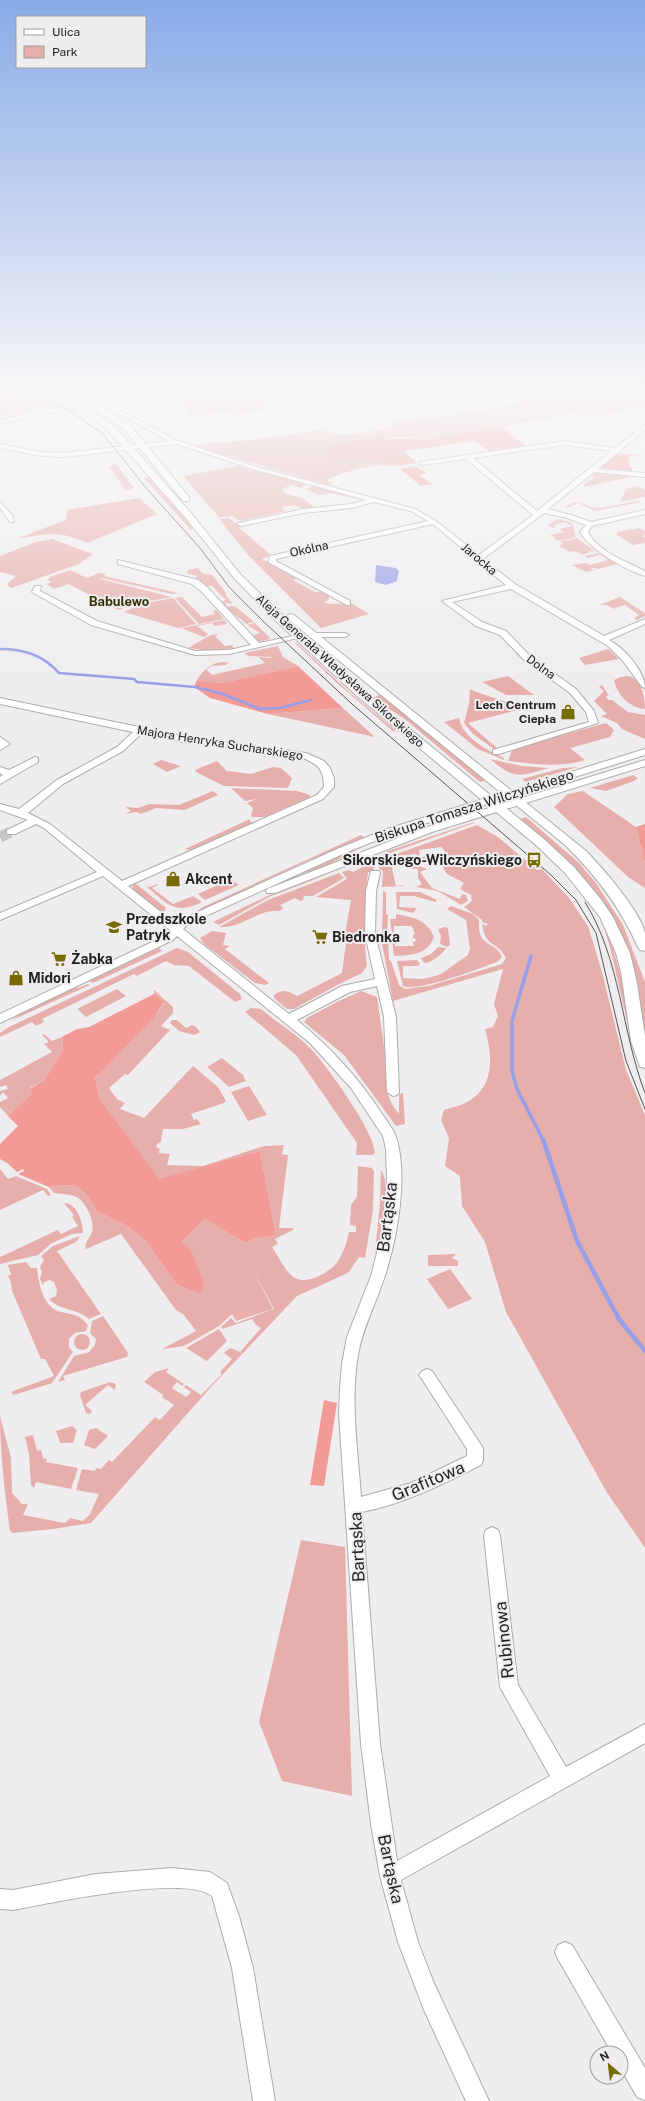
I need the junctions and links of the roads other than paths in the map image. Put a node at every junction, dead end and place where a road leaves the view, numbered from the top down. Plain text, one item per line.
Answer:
1 (164, 487) edge
2 (177, 487) edge
3 (329, 487) edge
4 (507, 487) edge
5 (571, 487) edge
6 (375, 499) junction
7 (0, 504) edge
8 (645, 512) edge
9 (540, 513) junction
10 (12, 521) dead end
11 (434, 522) junction
12 (241, 524) dead end
13 (590, 524) junction
14 (478, 559) junction
15 (121, 562) dead end
16 (645, 574) edge
17 (512, 586) junction
18 (38, 588) dead end
19 (338, 598) junction
20 (326, 603) dead end
21 (347, 603) dead end
22 (642, 622) edge
23 (312, 635) junction
24 (298, 637) junction
25 (604, 639) junction
26 (257, 646) junction
27 (332, 650) junction
28 (645, 685) edge
29 (379, 689) junction
30 (362, 694) junction
31 (0, 700) edge
32 (139, 731) junction
33 (0, 740) edge
34 (0, 747) edge
35 (496, 752) dead end
36 (645, 752) edge
37 (35, 760) dead end
38 (645, 762) edge
39 (0, 770) edge
40 (10, 774) junction
41 (0, 781) edge
42 (515, 797) junction
43 (493, 804) junction
44 (0, 807) edge
45 (21, 813) junction
46 (37, 820) junction
47 (11, 832) tunnel mouth
48 (105, 872) junction
49 (375, 873) dead end
50 (122, 885) junction
51 (0, 917) edge
52 (177, 930) junction
53 (645, 947) edge
54 (381, 982) junction
55 (0, 1010) edge
56 (0, 1019) edge
57 (288, 1020) junction
58 (645, 1063) edge
59 (393, 1092) dead end
60 (427, 1375) dead end
61 (354, 1506) junction
62 (492, 1535) dead end
63 (645, 1733) edge
64 (563, 1779) junction
65 (390, 1876) junction
66 (0, 1898) edge
67 (565, 1952) dead end
68 (645, 2089) edge
69 (264, 2101) edge
70 (478, 2101) edge

1 - 24 main road, Aleja Generała Władysława Sikorskiego
2 - 23 main road, Aleja Generała Władysława Sikorskiego
3 - 6 street, Jarocka
4 - 9 street
5 - 9 street
6 - 11 street, Jarocka
6 - 12 street
7 - 10 street
8 - 13 street
9 - 13 street
9 - 14 street
11 - 14 street, Jarocka
11 - 19 street, Okólna
13 - 16 street
14 - 17 street, Jarocka
15 - 26 street
17 - 25 street, Jarocka
17 - 35 street, Dolna
18 - 26 street
19 - 20 street
19 - 21 street, Okólna
22 - 25 street
23 - 27 main road, Aleja Generała Władysława Sikorskiego
23 - 27 street
24 - 26 street
24 - 30 main road, Aleja Generała Władysława Sikorskiego
25 - 28 street, Jarocka
27 - 29 main road, Aleja Generała Władysława Sikorskiego
29 - 30 main road
29 - 42 main road, Aleja Generała Władysława Sikorskiego
30 - 43 main road, Aleja Generała Władysława Sikorskiego
31 - 32 street, Majora Henryka Sucharskiego
32 - 45 street
32 - 50 street, Majora Henryka Sucharskiego
33 - 34 street
36 - 42 street, Biskupa Tomasza Wilczyńskiego
37 - 40 street
38 - 42 street, Biskupa Tomasza Wilczyńskiego
39 - 40 street
40 - 41 street
42 - 43 street, Biskupa Tomasza Wilczyńskiego
42 - 53 main road, Aleja Generała Władysława Sikorskiego
43 - 52 street, Biskupa Tomasza Wilczyńskiego
43 - 58 main road, Aleja Generała Władysława Sikorskiego
44 - 45 street, Bartąska
45 - 46 street, Bartąska
46 - 47 street
46 - 48 street, Bartąska
48 - 50 street, Bartąska
48 - 51 street
49 - 54 street
50 - 52 street, Bartąska
52 - 55 street, Biskupa Tomasza Wilczyńskiego
52 - 56 street, Biskupa Tomasza Wilczyńskiego
52 - 57 street, Bartąska
54 - 57 street
54 - 59 street
57 - 61 street, Bartąska
60 - 61 street, Grafitowa
61 - 65 street, Bartąska
62 - 64 street, Rubinowa
63 - 64 street
64 - 65 street
65 - 70 street, Bartąska
66 - 69 street
67 - 68 street

